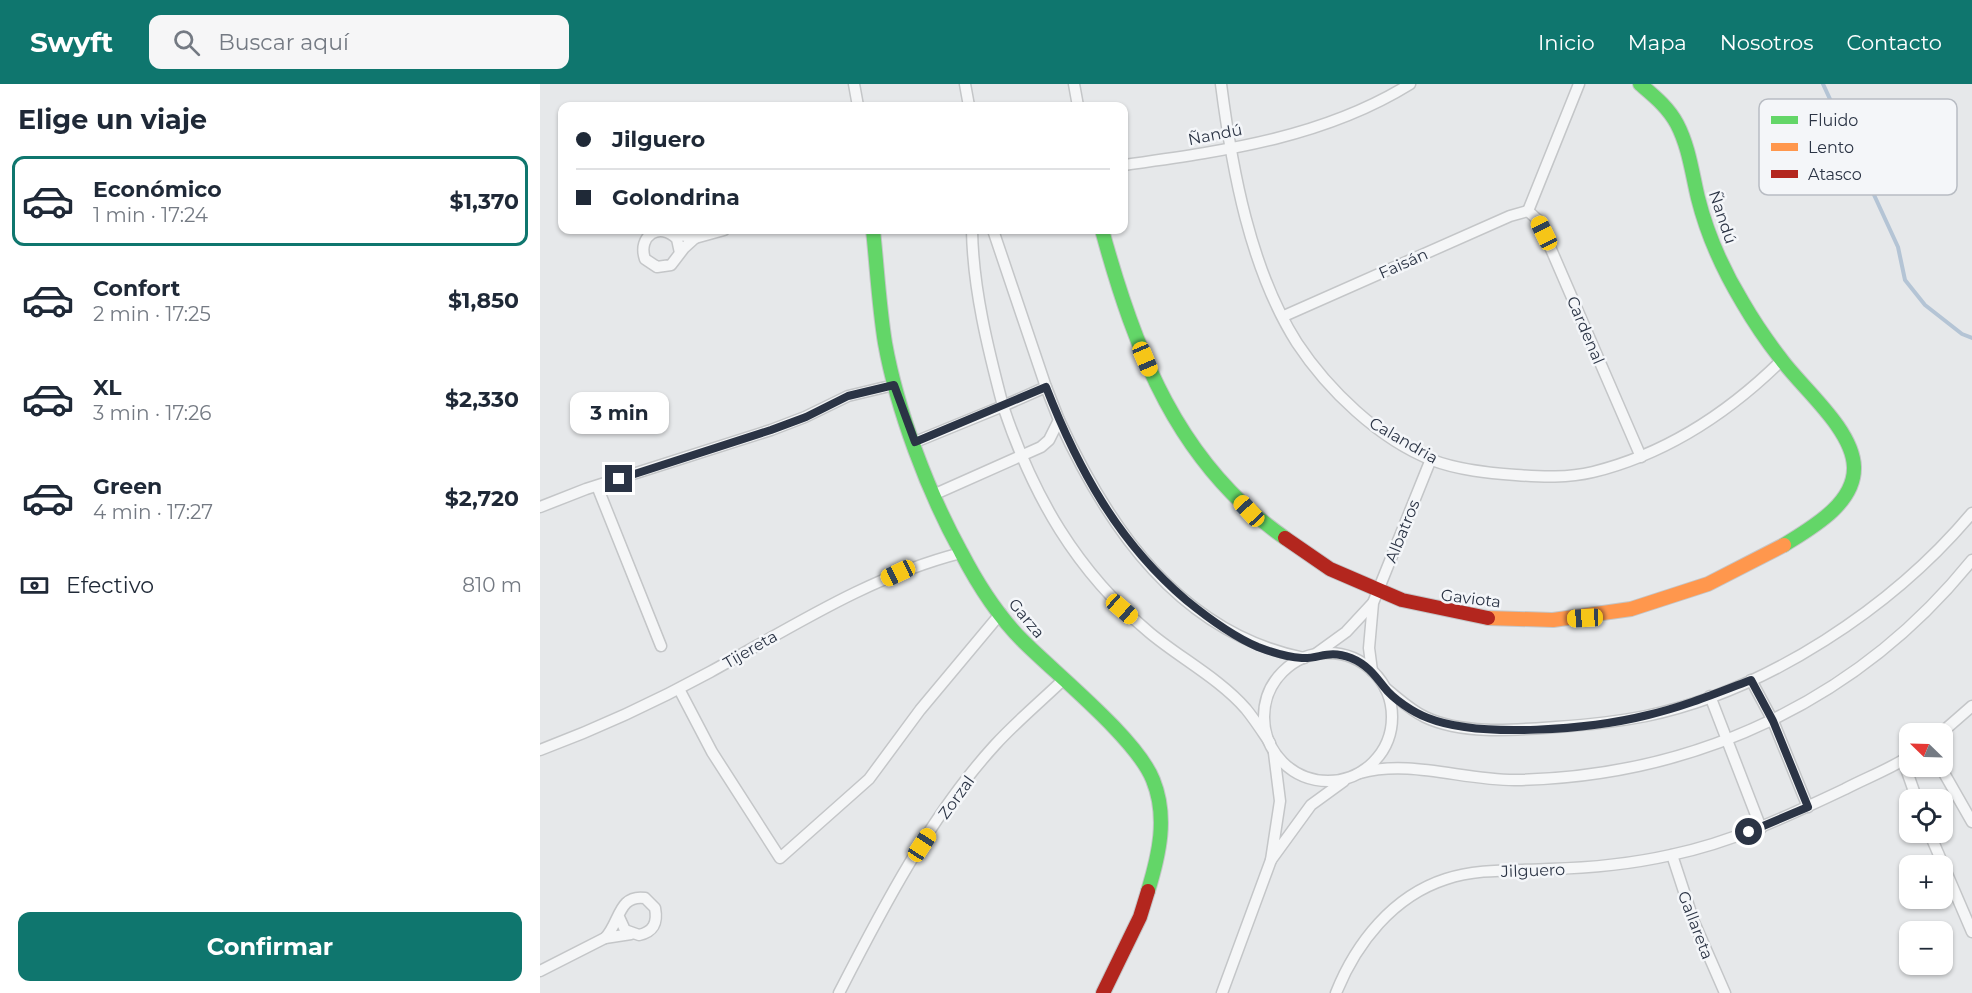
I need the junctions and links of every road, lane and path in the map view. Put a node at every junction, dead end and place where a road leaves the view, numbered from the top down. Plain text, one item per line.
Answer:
1 (854, 84) edge
2 (965, 84) edge
3 (1074, 84) edge
4 (1221, 84) edge
5 (1410, 84) edge
6 (1579, 84) edge
7 (1640, 84) edge
8 (857, 102) edge
9 (968, 102) edge
10 (1077, 102) edge
11 (1230, 150) junction
12 (1128, 164) edge
13 (1526, 211) junction
14 (652, 234) edge
15 (673, 234) edge
16 (677, 234) edge
17 (710, 234) edge
18 (873, 234) edge
19 (972, 234) edge
20 (994, 234) edge
21 (1103, 234) edge
22 (695, 238) junction
23 (680, 253) junction
24 (1284, 316) junction
25 (1781, 361) junction
26 (894, 385) junction
27 (1046, 387) junction
28 (1003, 406) junction
29 (1059, 420) junction
30 (915, 442) junction
31 (1020, 457) junction
32 (1641, 457) junction
33 (1431, 459) junction
34 (597, 486) junction
35 (933, 495) junction
36 (540, 507) edge
37 (1972, 513) edge
38 (961, 553) junction
39 (1972, 560) edge
40 (1375, 598) junction
41 (1002, 614) junction
42 (661, 646) dead end
43 (1309, 656) junction
44 (1372, 671) junction
45 (1751, 680) junction
46 (1062, 681) junction
47 (1385, 688) junction
48 (679, 689) junction
49 (1710, 696) junction
50 (1972, 705) edge
51 (1773, 721) junction
52 (1952, 723) edge
53 (1727, 740) junction
54 (1272, 748) junction
55 (540, 750) edge
56 (1899, 762) edge
57 (1356, 775) junction
58 (1946, 777) edge
59 (1808, 807) junction
60 (1972, 822) edge
61 (1761, 828) junction
62 (1934, 843) edge
63 (1672, 855) junction
64 (1271, 860) junction
65 (619, 917) junction
66 (1972, 932) edge
67 (631, 934) junction
68 (605, 938) junction
69 (540, 971) edge
70 (839, 993) edge
71 (1103, 993) edge
72 (1222, 993) edge
73 (1336, 993) edge
74 (1725, 993) edge

1 - 8 street
2 - 9 street
3 - 10 street
4 - 11 street, Calandria
5 - 11 street, Ñandú
6 - 13 street
7 - 25 street, Ñandú
11 - 12 street, Ñandú
11 - 24 street, Calandria
13 - 24 street, Faisán
13 - 32 street, Cardenal
14 - 23 street
15 - 23 street
16 - 22 street
17 - 22 street
18 - 26 street, Garza
19 - 28 street
20 - 27 street
21 - 40 street, Gaviota
22 - 23 street
24 - 33 street, Calandria
25 - 32 street, Calandria
25 - 40 street, Gaviota
26 - 30 street, Garza
26 - 34 street
27 - 28 street
27 - 29 street
28 - 30 street
28 - 31 street
29 - 31 street
29 - 43 street
30 - 35 street, Garza
31 - 35 street
31 - 54 street
32 - 33 street, Calandria
33 - 40 street, Albatros
34 - 36 street
34 - 42 street
35 - 38 street, Garza
37 - 45 street
38 - 41 street, Garza
38 - 48 street, Tijereta
39 - 51 street
40 - 43 street
40 - 44 street
41 - 46 street, Garza
41 - 48 street
43 - 44 street
43 - 54 street
44 - 47 street
45 - 49 street
45 - 51 street
46 - 70 street, Zorzal
46 - 71 street, Garza
47 - 49 street
47 - 57 street
48 - 55 street, Tijereta
49 - 53 street
50 - 52 street
51 - 53 street
51 - 59 street
53 - 57 street
53 - 61 street
54 - 57 street
54 - 64 street
56 - 59 street, Jilguero
57 - 64 street
58 - 60 street
59 - 61 street, Jilguero
61 - 63 street, Jilguero
62 - 66 street
63 - 73 street, Jilguero
63 - 74 street, Gallareta
64 - 72 street
65 - 67 street
65 - 67 street
65 - 68 street
67 - 68 street
68 - 69 street

